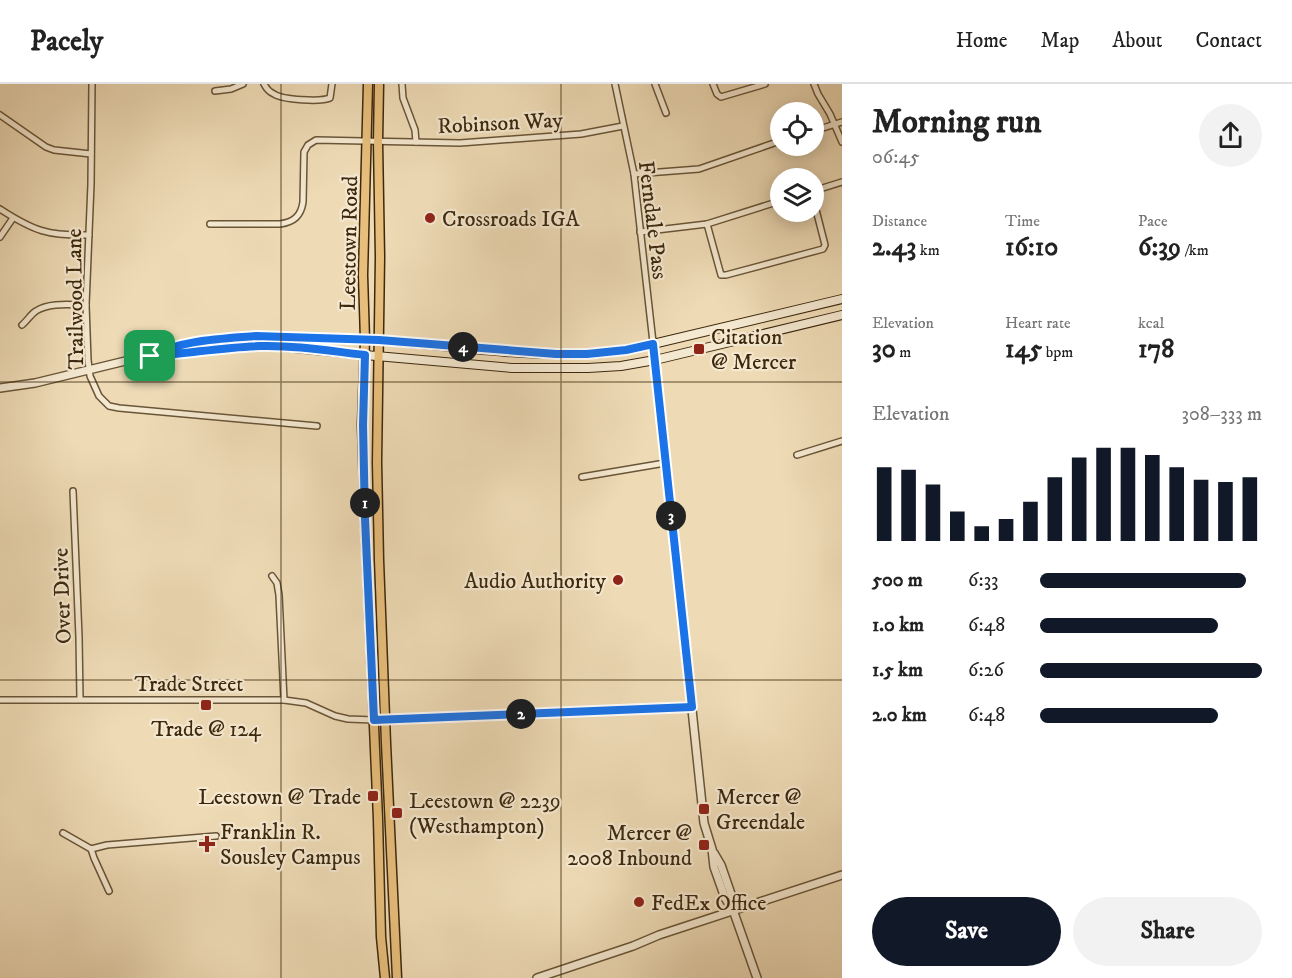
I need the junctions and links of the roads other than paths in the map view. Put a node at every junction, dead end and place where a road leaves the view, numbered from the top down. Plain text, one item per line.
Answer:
1 (92, 84) edge
2 (243, 84) edge
3 (264, 84) edge
4 (332, 84) edge
5 (368, 84) edge
6 (379, 84) edge
7 (402, 84) edge
8 (615, 84) edge
9 (654, 84) edge
10 (713, 84) edge
11 (765, 84) edge
12 (814, 84) edge
13 (215, 91) dead end
14 (666, 113) dead end
15 (0, 115) edge
16 (842, 122) edge
17 (834, 124) junction
18 (623, 126) junction
19 (824, 127) edge
20 (368, 141) junction
21 (378, 142) junction
22 (416, 142) junction
23 (842, 142) edge
24 (770, 144) edge
25 (91, 153) junction
26 (634, 174) junction
27 (842, 182) edge
28 (824, 188) edge
29 (770, 204) edge
30 (0, 209) edge
31 (13, 218) junction
32 (819, 222) edge
33 (210, 224) dead end
34 (708, 224) junction
35 (640, 232) junction
36 (89, 235) junction
37 (0, 237) edge
38 (842, 299) edge
39 (86, 305) junction
40 (842, 315) edge
41 (22, 325) dead end
42 (365, 340) junction
43 (379, 340) junction
44 (653, 344) junction
45 (365, 355) junction
46 (150, 356) junction
47 (378, 357) junction
48 (655, 360) junction
49 (89, 370) junction
50 (0, 388) edge
51 (317, 426) dead end
52 (842, 441) edge
53 (797, 455) dead end
54 (665, 463) junction
55 (582, 477) dead end
56 (73, 491) dead end
57 (272, 576) dead end
58 (80, 699) junction
59 (0, 700) edge
60 (284, 700) junction
61 (692, 707) junction
62 (385, 719) junction
63 (374, 720) junction
64 (63, 833) dead end
65 (216, 836) dead end
66 (91, 849) junction
67 (842, 875) edge
68 (109, 891) dead end
69 (733, 910) junction
70 (385, 978) edge
71 (397, 978) edge
72 (537, 978) edge
73 (757, 978) edge

1 - 25 street, Trailwood Lane
2 - 13 street
3 - 4 street
5 - 20 main road, Leestown Road
6 - 21 main road, Leestown Road
7 - 22 street
8 - 18 street, Ferndale Pass
9 - 14 street
10 - 11 street
12 - 17 street
15 - 25 street
16 - 17 street
17 - 19 street
17 - 23 street
18 - 22 street, Robinson Way
18 - 26 street, Ferndale Pass
20 - 21 street, Robinson Way
20 - 33 street, Robinson Way
20 - 42 main road, Leestown Road
21 - 22 street, Robinson Way
21 - 43 main road, Leestown Road
24 - 26 street
25 - 36 street, Trailwood Lane
26 - 35 street, Ferndale Pass
27 - 28 street
29 - 34 street
30 - 31 street
31 - 36 street
31 - 37 street
32 - 34 street
34 - 35 street
35 - 44 street, Ferndale Pass
36 - 39 street, Trailwood Lane
38 - 44 main road
39 - 41 street
39 - 49 street, Trailwood Lane
40 - 48 main road
42 - 43 main road
42 - 45 main road, Leestown Road
42 - 46 street
43 - 44 main road
43 - 47 main road, Leestown Road
44 - 48 street, Ferndale Pass
45 - 46 street
45 - 47 main road
45 - 63 main road, Leestown Road
46 - 49 street
47 - 48 main road
47 - 62 main road, Leestown Road
48 - 54 street
49 - 50 street
49 - 51 street, Trailwood Lane
52 - 53 street
54 - 55 street
54 - 61 street
56 - 58 street, Over Drive
57 - 60 street
58 - 59 street, Trade Street
58 - 60 street, Trade Street
60 - 63 street, Trade Street
61 - 62 street, Trade Street
61 - 69 street
62 - 63 street, Trade Street
62 - 71 main road, Leestown Road
63 - 70 main road, Leestown Road
64 - 66 street
65 - 66 street
66 - 68 street
67 - 69 street
69 - 72 street
69 - 73 street

